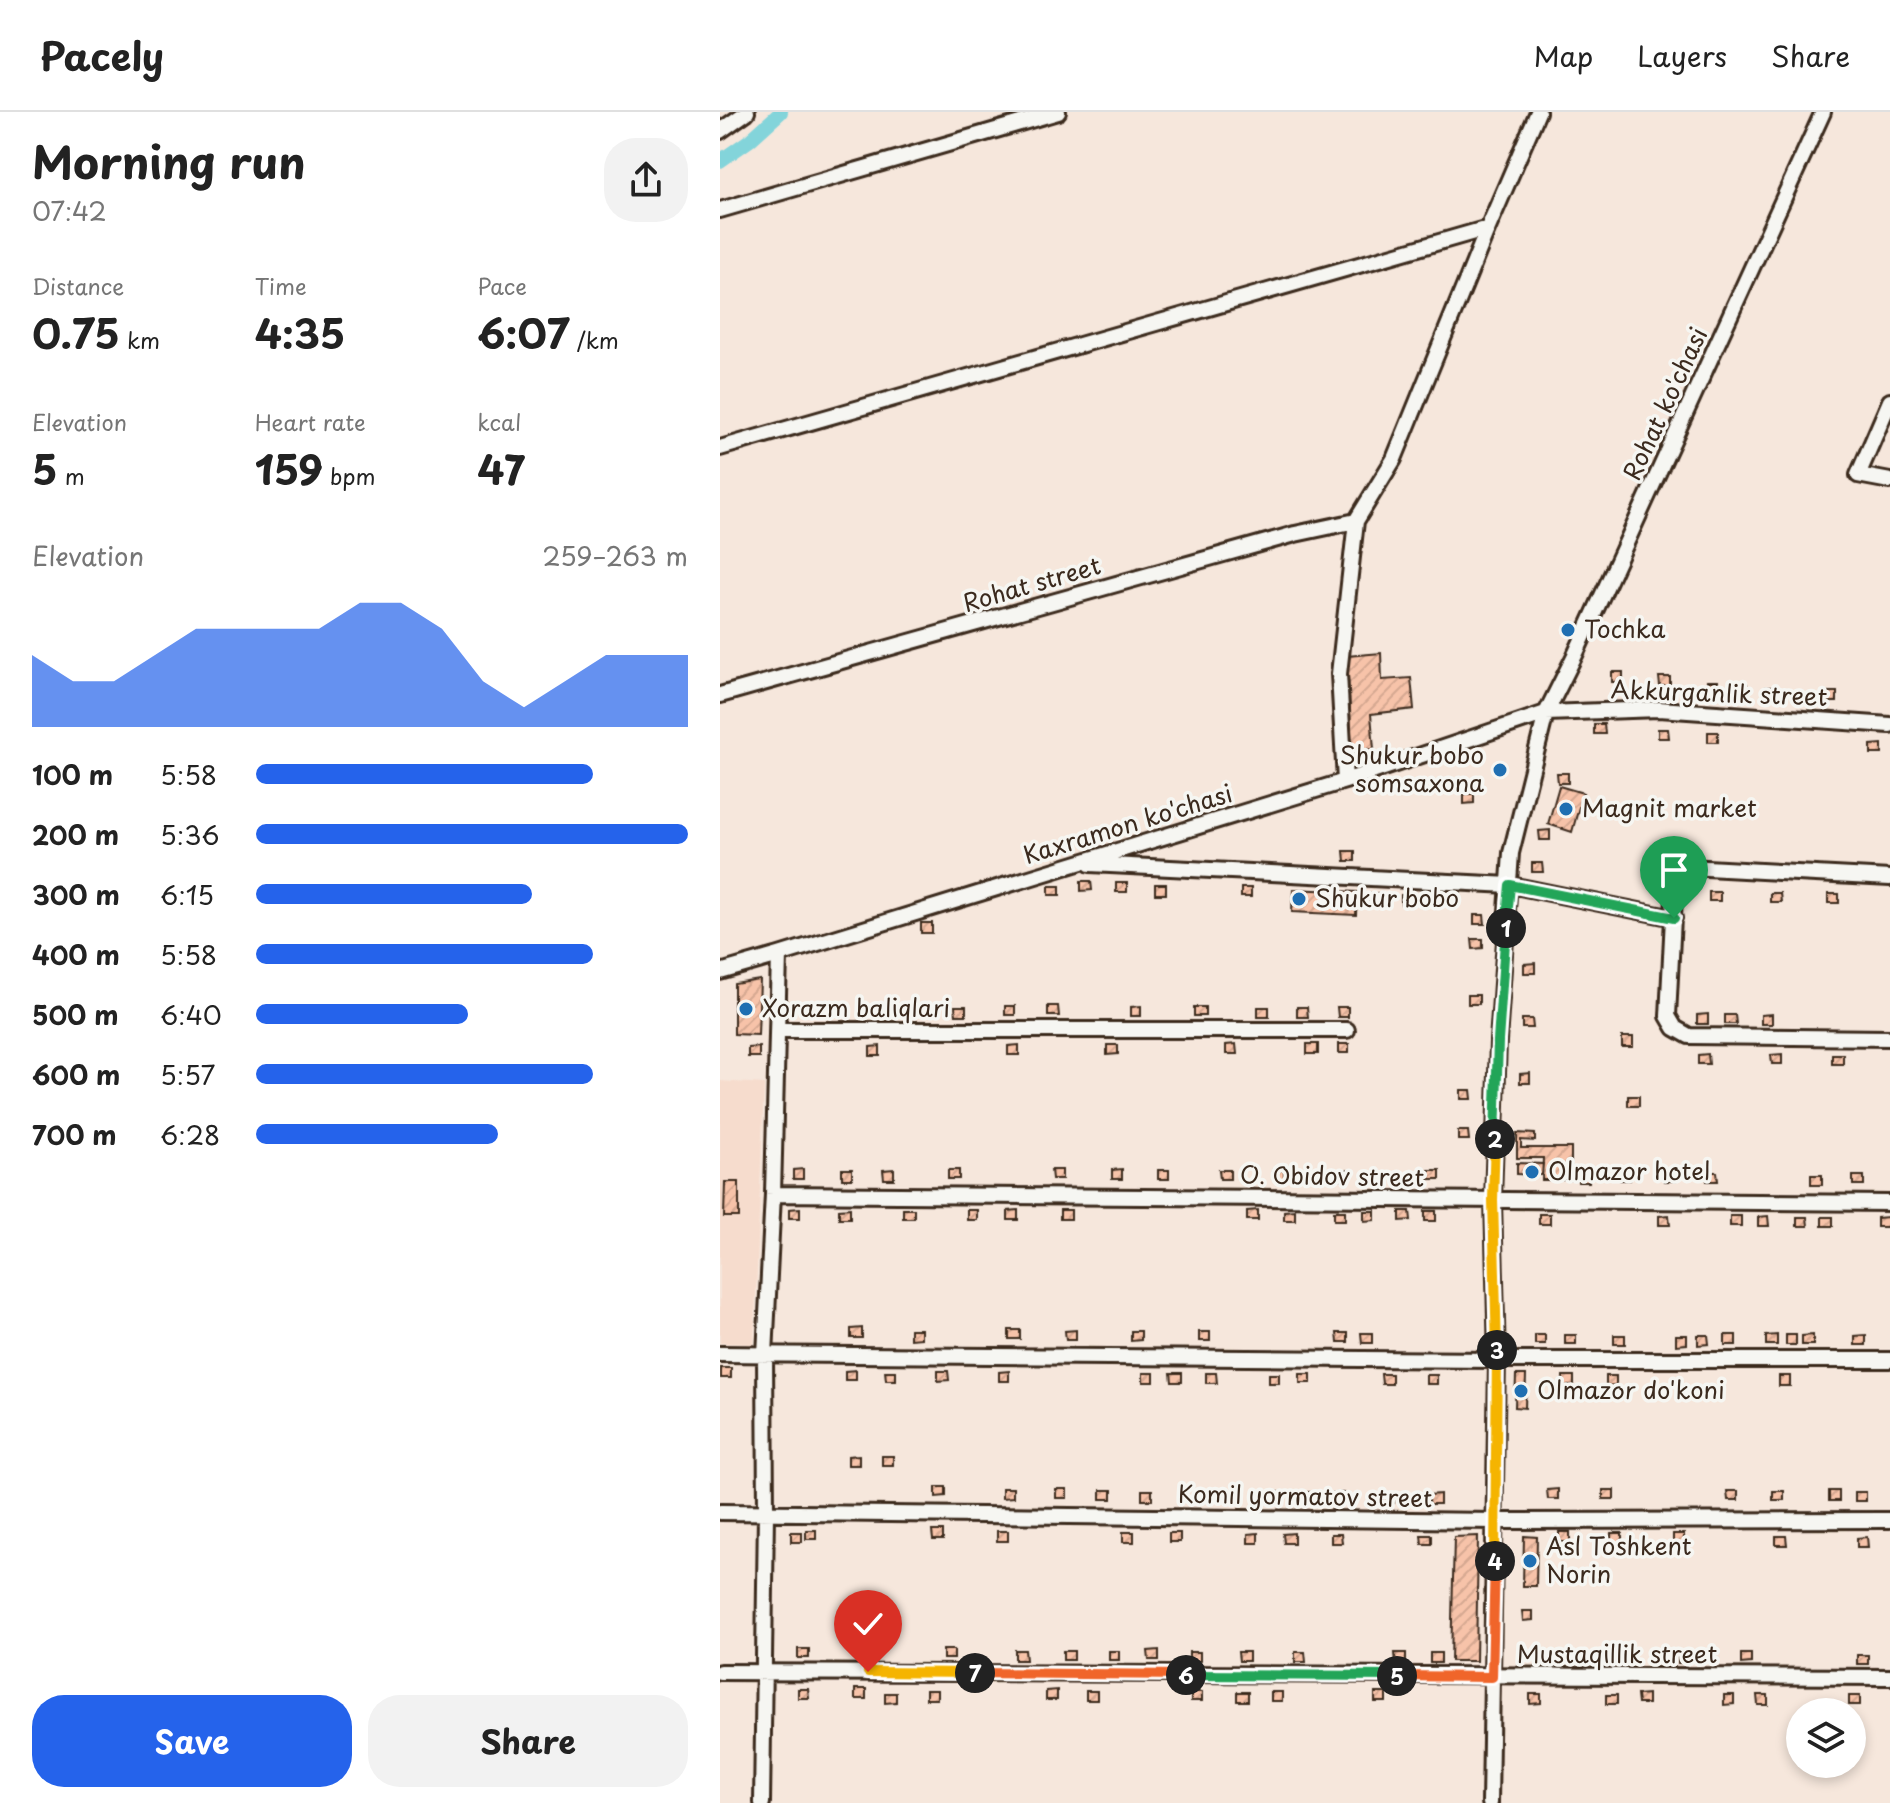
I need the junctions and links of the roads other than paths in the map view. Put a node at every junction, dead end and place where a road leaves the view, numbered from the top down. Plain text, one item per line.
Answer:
1 (747, 112) edge
2 (1058, 112) edge
3 (1538, 112) edge
4 (1823, 112) edge
5 (720, 131) edge
6 (720, 210) edge
7 (1488, 228) junction
8 (1890, 401) edge
9 (720, 448) edge
10 (1890, 481) edge
11 (1356, 521) junction
12 (720, 695) edge
13 (1546, 713) junction
14 (1890, 725) edge
15 (1345, 781) junction
16 (1078, 864) junction
17 (1890, 878) edge
18 (1510, 885) junction
19 (1674, 918) junction
20 (779, 955) junction
21 (720, 972) edge
22 (778, 1030) junction
23 (1347, 1030) dead end
24 (1890, 1038) edge
25 (773, 1194) junction
26 (1493, 1200) junction
27 (1890, 1203) edge
28 (720, 1354) edge
29 (765, 1355) junction
30 (1497, 1360) junction
31 (1890, 1360) edge
32 (720, 1512) edge
33 (766, 1513) junction
34 (1890, 1520) edge
35 (1496, 1521) junction
36 (720, 1672) edge
37 (764, 1672) junction
38 (1492, 1677) junction
39 (1890, 1677) edge
40 (762, 1803) edge
41 (1490, 1803) edge

1 - 5 street
2 - 6 street
3 - 7 street
4 - 13 street, Rohat ko'chasi
7 - 9 street
7 - 11 street
8 - 10 street
11 - 12 street, Rohat street
11 - 15 street
13 - 14 street, Akkurganlik street
13 - 15 street, Kaxramon ko'chasi
13 - 18 street
15 - 16 street, Kaxramon ko'chasi
16 - 18 street
16 - 20 street, Kaxramon ko'chasi
17 - 19 street
18 - 19 street
18 - 26 street
19 - 24 street
20 - 21 street, Kaxramon ko'chasi
20 - 22 street
22 - 23 street
22 - 25 street
25 - 26 street, O. Obidov street
25 - 29 street
26 - 27 street, O. Obidov street
26 - 30 street
28 - 29 street
29 - 30 street
29 - 33 street
30 - 31 street
30 - 35 street
32 - 33 street, Komil yormatov street
33 - 35 street, Komil yormatov street
33 - 37 street
34 - 35 street, Komil yormatov street
35 - 38 street
36 - 37 street, Mustaqillik street
37 - 38 street, Mustaqillik street
37 - 40 street
38 - 39 street, Mustaqillik street
38 - 41 street

